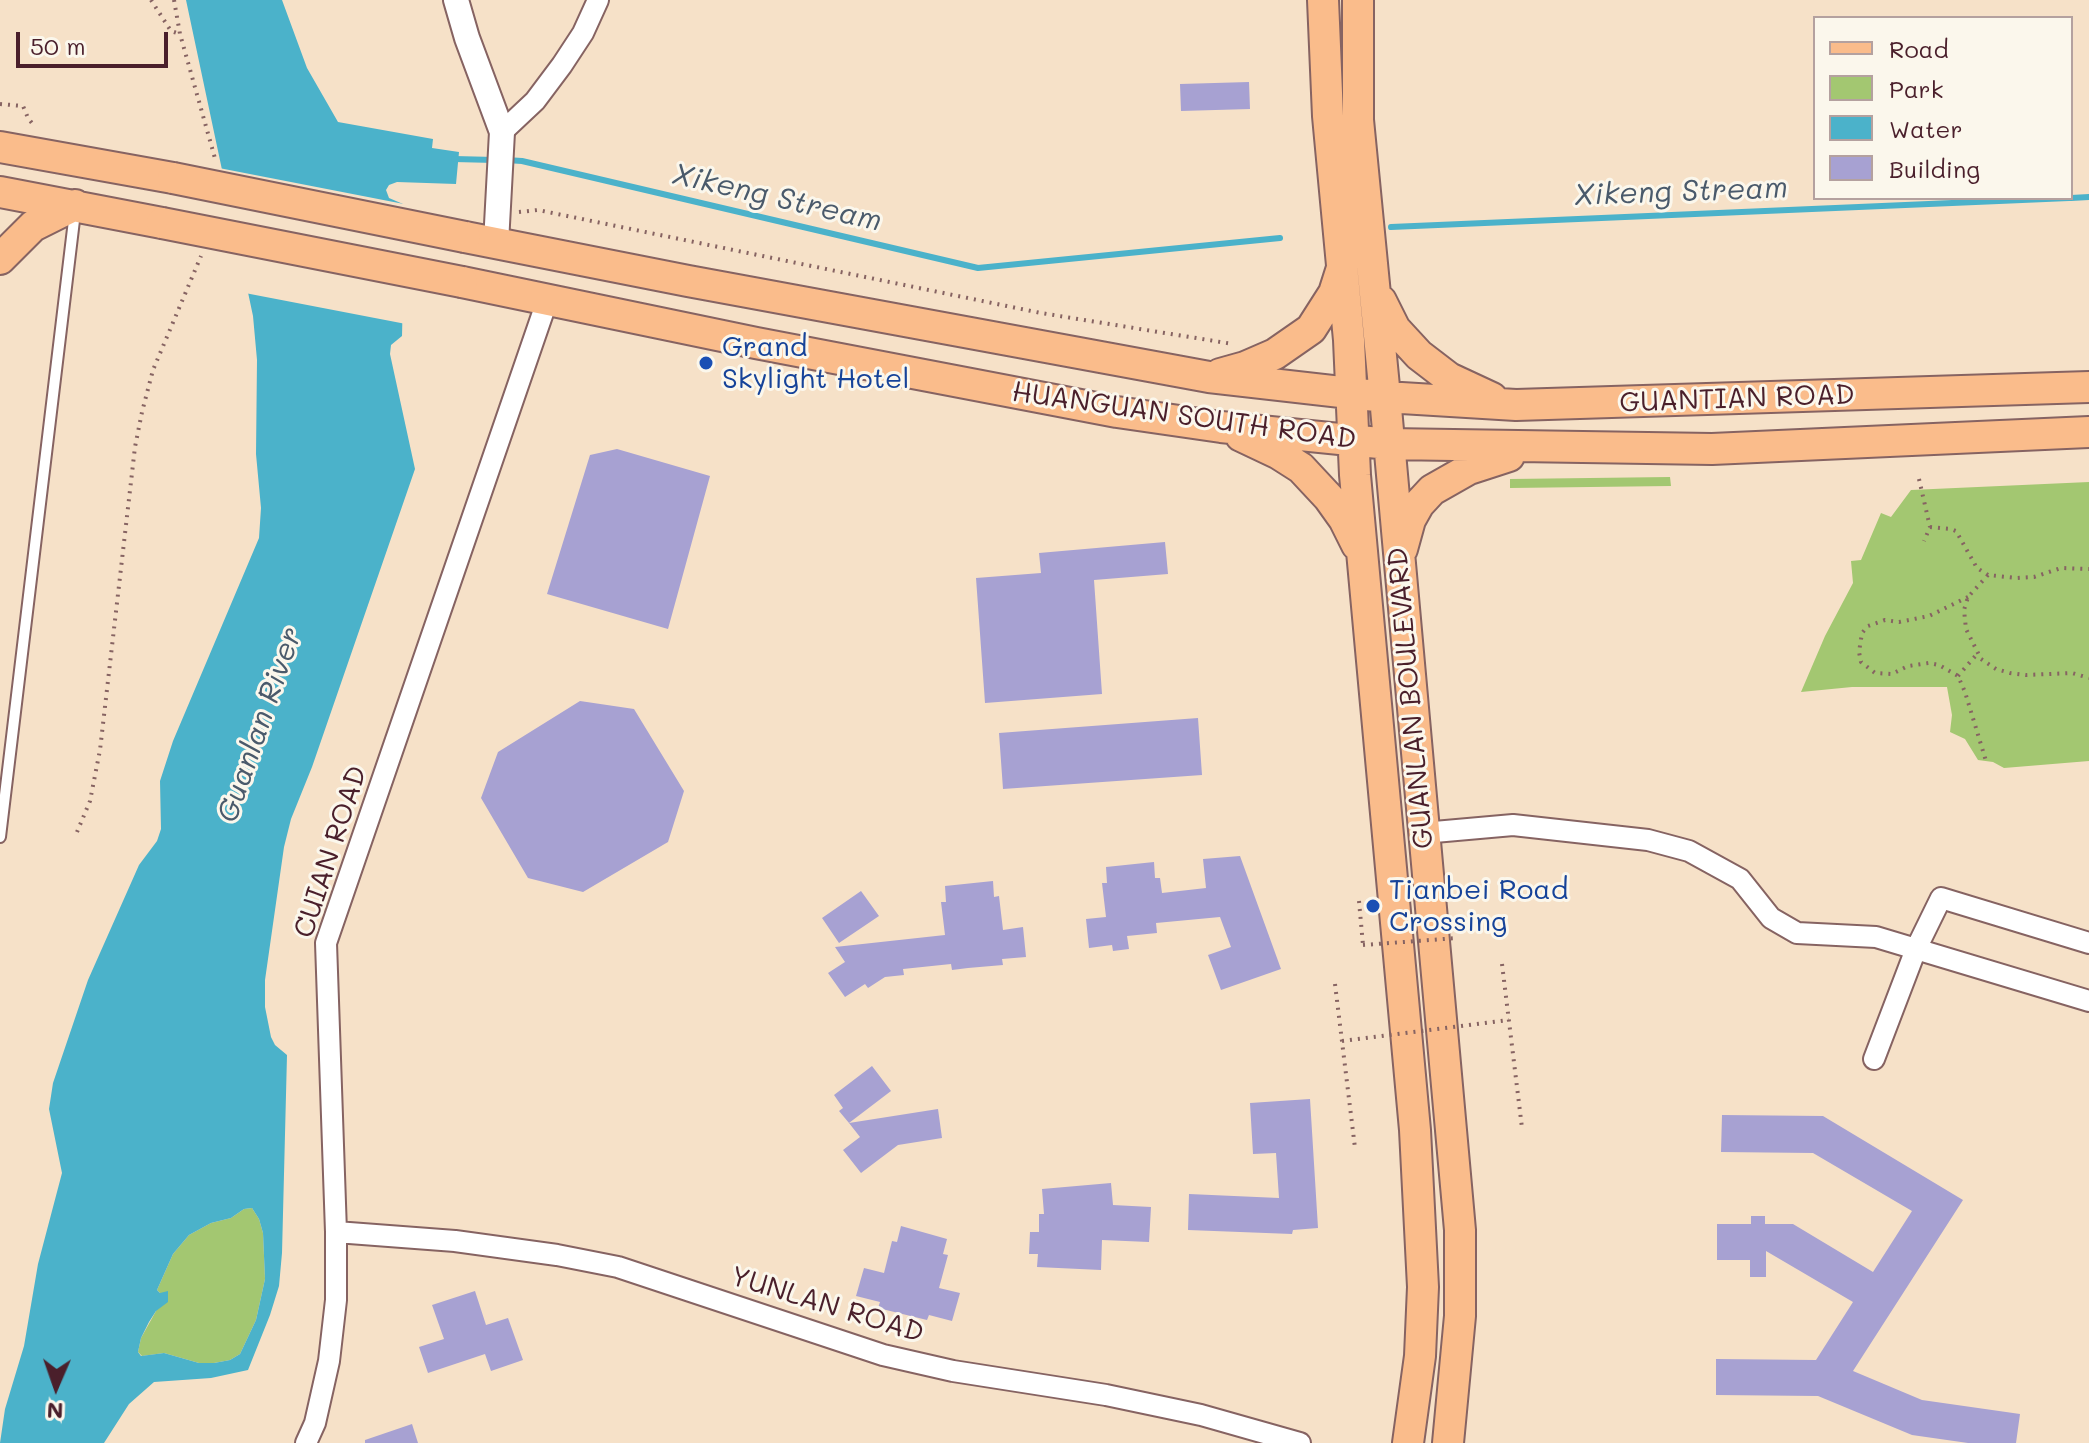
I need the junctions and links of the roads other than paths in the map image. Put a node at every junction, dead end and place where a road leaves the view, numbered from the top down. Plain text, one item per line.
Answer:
1 (456, 0) edge
2 (598, 0) edge
3 (1323, 0) edge
4 (1358, 0) edge
5 (502, 139) junction
6 (0, 147) edge
7 (169, 178) junction
8 (0, 192) edge
9 (75, 205) junction
10 (158, 222) junction
11 (496, 243) junction
12 (0, 259) edge
13 (1343, 266) junction
14 (1373, 282) junction
15 (547, 301) junction
16 (1209, 377) junction
17 (2089, 387) edge
18 (1350, 393) junction
19 (1385, 397) junction
20 (1710, 399) junction
21 (1516, 405) junction
22 (1221, 427) junction
23 (2089, 432) edge
24 (1353, 440) junction
25 (1389, 444) junction
26 (1553, 448) junction
27 (1712, 449) junction
28 (1363, 561) junction
29 (1399, 567) junction
30 (1423, 833) junction
31 (0, 837) edge
32 (2089, 943) edge
33 (1916, 949) junction
34 (2089, 1001) edge
35 (1874, 1059) dead end
36 (336, 1232) junction
37 (306, 1443) edge
38 (1300, 1443) edge
39 (1408, 1443) edge
40 (1448, 1443) edge

1 - 5 street
2 - 5 street
3 - 13 main road, GUANLAN BOULEVARD
4 - 14 main road, GUANLAN BOULEVARD
5 - 11 street
6 - 7 main road
7 - 10 main road
7 - 11 main road, HUANGUAN SOUTH ROAD, bridge
8 - 9 main road
9 - 10 main road
9 - 12 main road
9 - 31 lane
10 - 15 main road, HUANGUAN SOUTH ROAD, bridge
11 - 16 main road, HUANGUAN SOUTH ROAD
13 - 16 main road
13 - 18 main road, GUANLAN BOULEVARD
14 - 19 main road, GUANLAN BOULEVARD
14 - 21 main road
15 - 22 main road, HUANGUAN SOUTH ROAD
15 - 36 street, CUIAN ROAD
16 - 18 main road, HUANGUAN SOUTH ROAD
17 - 20 main road, GUANTIAN ROAD
18 - 19 main road, HUANGUAN SOUTH ROAD
18 - 24 main road, GUANLAN BOULEVARD
19 - 21 main road, GUANTIAN ROAD
19 - 25 main road, GUANLAN BOULEVARD
20 - 21 main road, GUANTIAN ROAD
20 - 27 main road
22 - 24 main road, HUANGUAN SOUTH ROAD
22 - 28 main road
23 - 27 main road, GUANTIAN ROAD
24 - 25 main road, HUANGUAN SOUTH ROAD
24 - 28 main road, GUANLAN BOULEVARD
25 - 26 main road, GUANTIAN ROAD
25 - 29 main road, GUANLAN BOULEVARD
26 - 27 main road, GUANTIAN ROAD
26 - 29 main road
28 - 39 main road, GUANLAN BOULEVARD
29 - 30 main road, GUANLAN BOULEVARD
30 - 33 street
30 - 40 main road, GUANLAN BOULEVARD
32 - 33 street
33 - 34 street
33 - 35 street
36 - 37 street, CUIAN ROAD
36 - 38 street, YUNLAN ROAD

